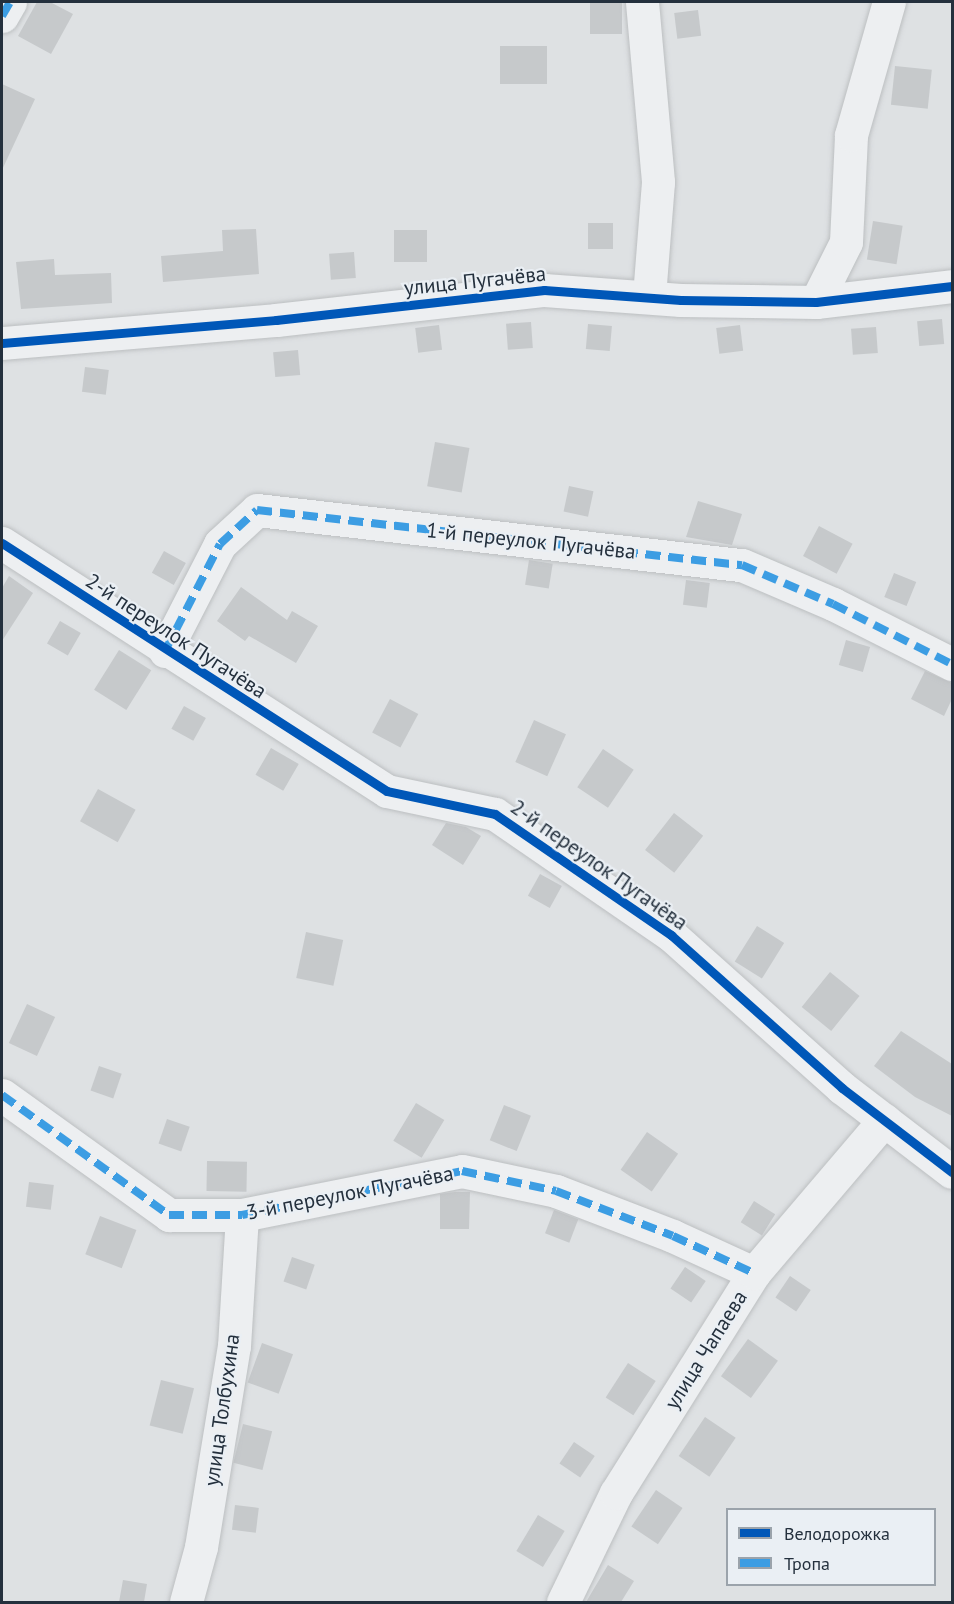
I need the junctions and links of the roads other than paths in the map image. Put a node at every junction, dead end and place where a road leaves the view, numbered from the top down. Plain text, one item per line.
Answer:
1 (10, 2) edge
2 (642, 2) edge
3 (889, 2) edge
4 (2, 16) edge
5 (952, 286) edge
6 (649, 297) junction
7 (816, 302) junction
8 (2, 343) edge
9 (2, 543) edge
10 (165, 651) junction
11 (952, 664) edge
12 (2, 1095) edge
13 (884, 1120) junction
14 (952, 1172) edge
15 (242, 1215) junction
16 (754, 1273) junction
17 (186, 1602) edge
18 (563, 1602) edge

1 - 4 street
2 - 6 street
3 - 7 street
5 - 7 street, улица Пугачёва
6 - 7 street, улица Пугачёва
6 - 8 street, улица Пугачёва
9 - 10 street, 2-й переулок Пугачёва
10 - 11 street, 1-й переулок Пугачёва
10 - 13 street, 2-й переулок Пугачёва
12 - 15 street, 3-й переулок Пугачёва
13 - 14 street, 2-й переулок Пугачёва
13 - 16 street, улица Чапаева
15 - 16 street, 3-й переулок Пугачёва
15 - 17 street, улица Толбухина
16 - 18 street, улица Чапаева

